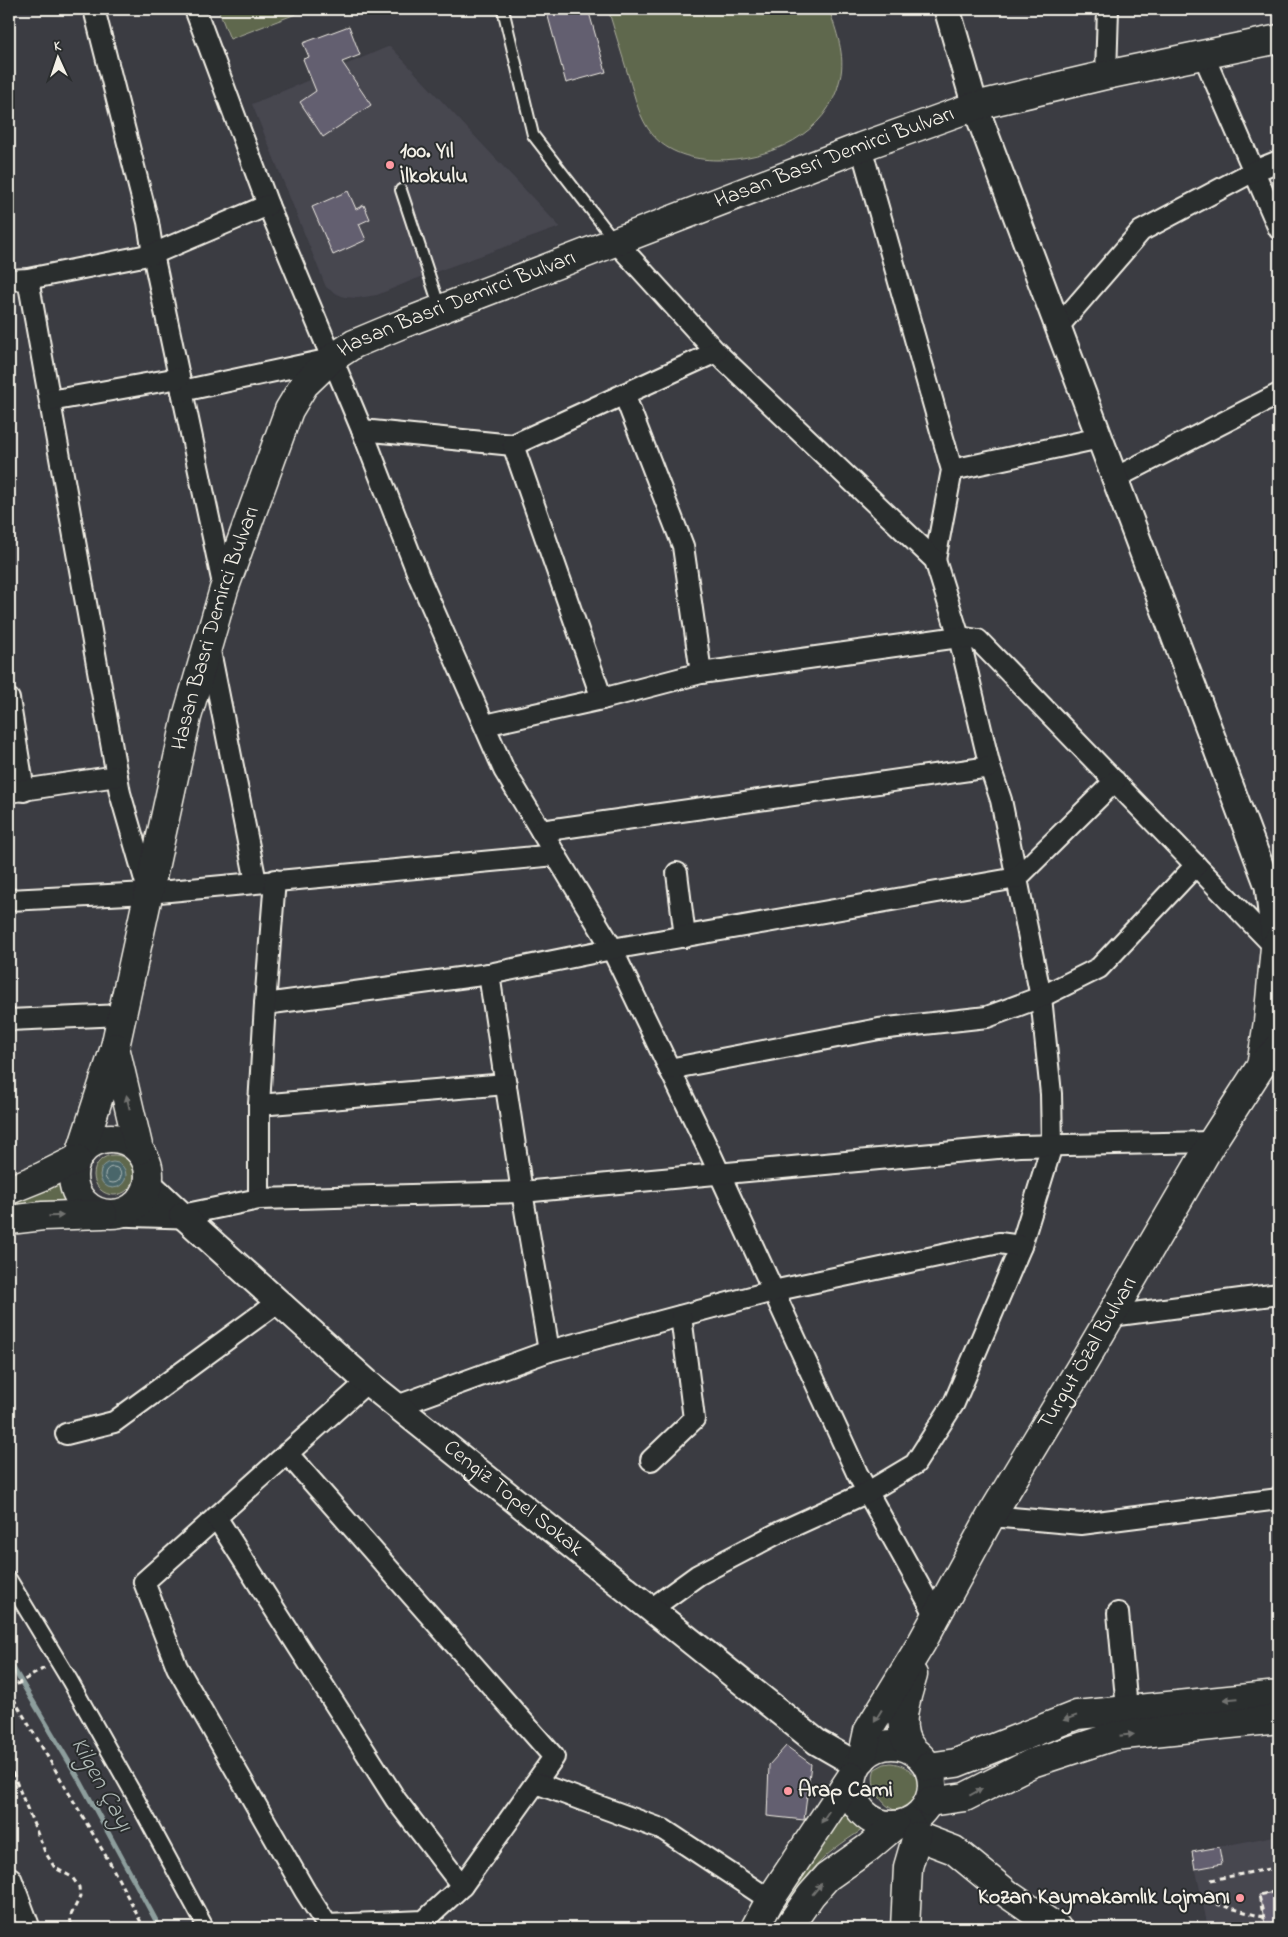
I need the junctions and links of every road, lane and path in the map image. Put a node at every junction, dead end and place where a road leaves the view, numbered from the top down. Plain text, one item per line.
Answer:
1 (94, 9) edge
2 (195, 9) edge
3 (503, 9) edge
4 (947, 9) edge
5 (1108, 9) edge
6 (1279, 39) edge
7 (1203, 54) junction
8 (1106, 74) junction
9 (975, 106) junction
10 (861, 147) junction
11 (1279, 161) edge
12 (1254, 171) junction
13 (401, 190) dead end
14 (268, 205) junction
15 (1279, 229) edge
16 (615, 241) junction
17 (153, 254) junction
18 (18, 280) edge
19 (441, 309) junction
20 (1058, 327) junction
21 (716, 352) junction
22 (331, 359) junction
23 (180, 384) junction
24 (624, 394) junction
25 (1279, 394) edge
26 (50, 401) junction
27 (362, 430) junction
28 (1100, 438) junction
29 (513, 445) junction
30 (952, 470) junction
31 (1115, 478) junction
32 (934, 560) junction
33 (224, 589) junction
34 (959, 637) junction
35 (208, 644) junction
36 (701, 673) junction
37 (9, 699) edge
38 (602, 699) junction
39 (484, 726) junction
40 (990, 767) junction
41 (117, 776) junction
42 (1115, 781) junction
43 (16, 791) edge
44 (541, 831) junction
45 (556, 855) junction
46 (1196, 865) junction
47 (677, 873) dead end
48 (1017, 878) junction
49 (266, 881) junction
50 (1274, 892) edge
51 (148, 893) junction
52 (9, 900) edge
53 (685, 936) junction
54 (612, 949) junction
55 (1278, 949) edge
56 (489, 974) junction
57 (1041, 997) junction
58 (265, 1004) junction
59 (122, 1015) junction
60 (9, 1020) edge
61 (115, 1048) junction
62 (1270, 1056) edge
63 (669, 1069) junction
64 (506, 1084) junction
65 (259, 1105) junction
66 (1212, 1142) junction
67 (1052, 1145) junction
68 (138, 1150) junction
69 (79, 1155) junction
70 (719, 1173) junction
71 (149, 1184) junction
72 (9, 1190) edge
73 (522, 1192) junction
74 (259, 1199) junction
75 (109, 1214) junction
76 (182, 1215) junction
77 (9, 1220) edge
78 (1021, 1246) junction
79 (773, 1291) junction
80 (1279, 1294) edge
81 (278, 1302) junction
82 (681, 1316) junction
83 (1111, 1316) junction
84 (549, 1351) junction
85 (367, 1382) junction
86 (397, 1406) junction
87 (66, 1434) dead end
88 (287, 1453) junction
89 (651, 1460) dead end
90 (868, 1492) junction
91 (1279, 1499) edge
92 (991, 1516) junction
93 (216, 1517) junction
94 (9, 1580) edge
95 (651, 1609) junction
96 (1118, 1613) dead end
97 (936, 1616) junction
98 (921, 1644) junction
99 (43, 1669) dead end
100 (9, 1690) edge
101 (1279, 1695) edge
102 (1127, 1709) junction
103 (1279, 1720) edge
104 (920, 1759) junction
105 (9, 1764) edge
106 (857, 1767) junction
107 (536, 1782) junction
108 (915, 1818) junction
109 (1279, 1867) edge
110 (9, 1880) edge
111 (1211, 1880) dead end
112 (462, 1886) junction
113 (1279, 1891) edge
114 (770, 1900) junction
115 (1216, 1904) dead end
116 (1263, 1917) junction
117 (426, 1925) edge
118 (1279, 1927) edge
119 (27, 1928) edge
120 (72, 1928) edge
121 (144, 1928) edge
122 (206, 1928) edge
123 (755, 1928) edge
124 (788, 1928) edge
125 (905, 1928) edge
126 (1057, 1928) edge
127 (1266, 1928) edge
128 (1270, 1928) edge

1 - 17 street
2 - 14 street
3 - 16 lane
4 - 9 street
5 - 8 street
6 - 7 main road, Hasan Basri Demirci Bulvarı
7 - 8 main road, Hasan Basri Demirci Bulvarı
7 - 12 street
8 - 9 main road, Hasan Basri Demirci Bulvarı
9 - 10 main road, Hasan Basri Demirci Bulvarı
9 - 20 street
10 - 16 main road, Hasan Basri Demirci Bulvarı
10 - 30 street
11 - 12 street
12 - 15 street
12 - 20 street
13 - 19 lane
14 - 17 street
14 - 22 street
16 - 19 main road, Hasan Basri Demirci Bulvarı
16 - 21 street
17 - 18 street
17 - 23 street
18 - 26 street
19 - 22 main road, Hasan Basri Demirci Bulvarı
20 - 28 street
21 - 24 street
21 - 32 street
22 - 23 street
22 - 27 street
22 - 33 main road, Hasan Basri Demirci Bulvarı
23 - 26 street
23 - 33 street
24 - 29 street
24 - 36 street
25 - 31 street
26 - 41 street
27 - 29 street
27 - 39 street
28 - 30 street
28 - 31 street
29 - 38 street
30 - 32 street
31 - 50 street
32 - 34 street
33 - 35 main road, Hasan Basri Demirci Bulvarı
34 - 36 street
34 - 40 street
34 - 42 street
35 - 49 street
35 - 51 main road, Hasan Basri Demirci Bulvarı
36 - 38 street
37 - 43 street
38 - 39 street
39 - 44 street
40 - 44 street
40 - 48 street
41 - 43 street
41 - 51 street
42 - 46 street
42 - 48 street
44 - 45 street
45 - 49 street
45 - 54 street
46 - 55 street
46 - 57 street
47 - 53 street
48 - 53 street
48 - 57 street
49 - 51 street
49 - 58 street
50 - 55 street
51 - 52 street
51 - 59 main road, Hasan Basri Demirci Bulvarı
53 - 54 street
54 - 56 street
54 - 63 street
55 - 62 main road, Turgut Özal Bulvarı
56 - 58 street
56 - 64 street
57 - 63 street
57 - 67 street
58 - 65 street
59 - 60 street
59 - 61 main road, Hasan Basri Demirci Bulvarı
68 -> 61 main road, Hasan Basri Demirci Bulvarı
61 - 69 main road, Hasan Basri Demirci Bulvarı
62 - 66 main road, Turgut Özal Bulvarı
63 - 70 street
64 - 65 street
64 - 73 street
65 - 74 street
66 - 67 street
66 - 83 main road, Turgut Özal Bulvarı
67 - 70 street
67 - 78 street
68 - 69 main road
68 - 71 main road
69 - 72 main road
69 - 75 main road
70 - 73 street
70 - 79 street
71 - 75 main road
71 - 76 street, Cengiz Topel Sokak
73 - 74 street
73 - 84 street
74 - 76 street
75 - 76 street
77 -> 75 main road
76 - 81 street, Cengiz Topel Sokak
78 - 79 street
78 - 90 street
79 - 82 street
79 - 90 street
80 - 83 street
81 - 85 street, Cengiz Topel Sokak
81 - 87 street
82 - 84 street
82 - 89 street
83 - 92 main road, Turgut Özal Bulvarı
84 - 86 street
85 - 86 street, Cengiz Topel Sokak
85 - 88 street
86 - 95 street, Cengiz Topel Sokak
88 - 93 street
88 - 107 street
90 - 95 street
90 - 97 street
91 - 92 street
92 - 97 main road, Turgut Özal Bulvarı
93 - 112 street
93 - 117 street
94 - 122 street
95 - 106 street, Cengiz Topel Sokak
96 - 102 street
97 - 98 main road, Turgut Özal Bulvarı
98 - 104 main road, Turgut Özal Bulvarı
98 -> 106 main road, Turgut Özal Bulvarı
99 - 100 path
100 - 121 path
101 -> 102 main road
102 -> 104 main road
108 -> 103 main road
104 - 106 main road, Turgut Özal Bulvarı
104 - 108 main road, Turgut Özal Bulvarı
105 - 120 path
106 - 108 main road, Turgut Özal Bulvarı
106 -> 114 main road, Turgut Özal Bulvarı
107 - 112 street
107 - 114 street
124 -> 108 main road
108 - 125 main road
108 - 126 main road
109 - 111 path
110 - 119 street
112 - 117 street
113 - 116 path
114 - 123 main road, Turgut Özal Bulvarı
115 - 116 path
116 - 127 path
118 - 128 path

